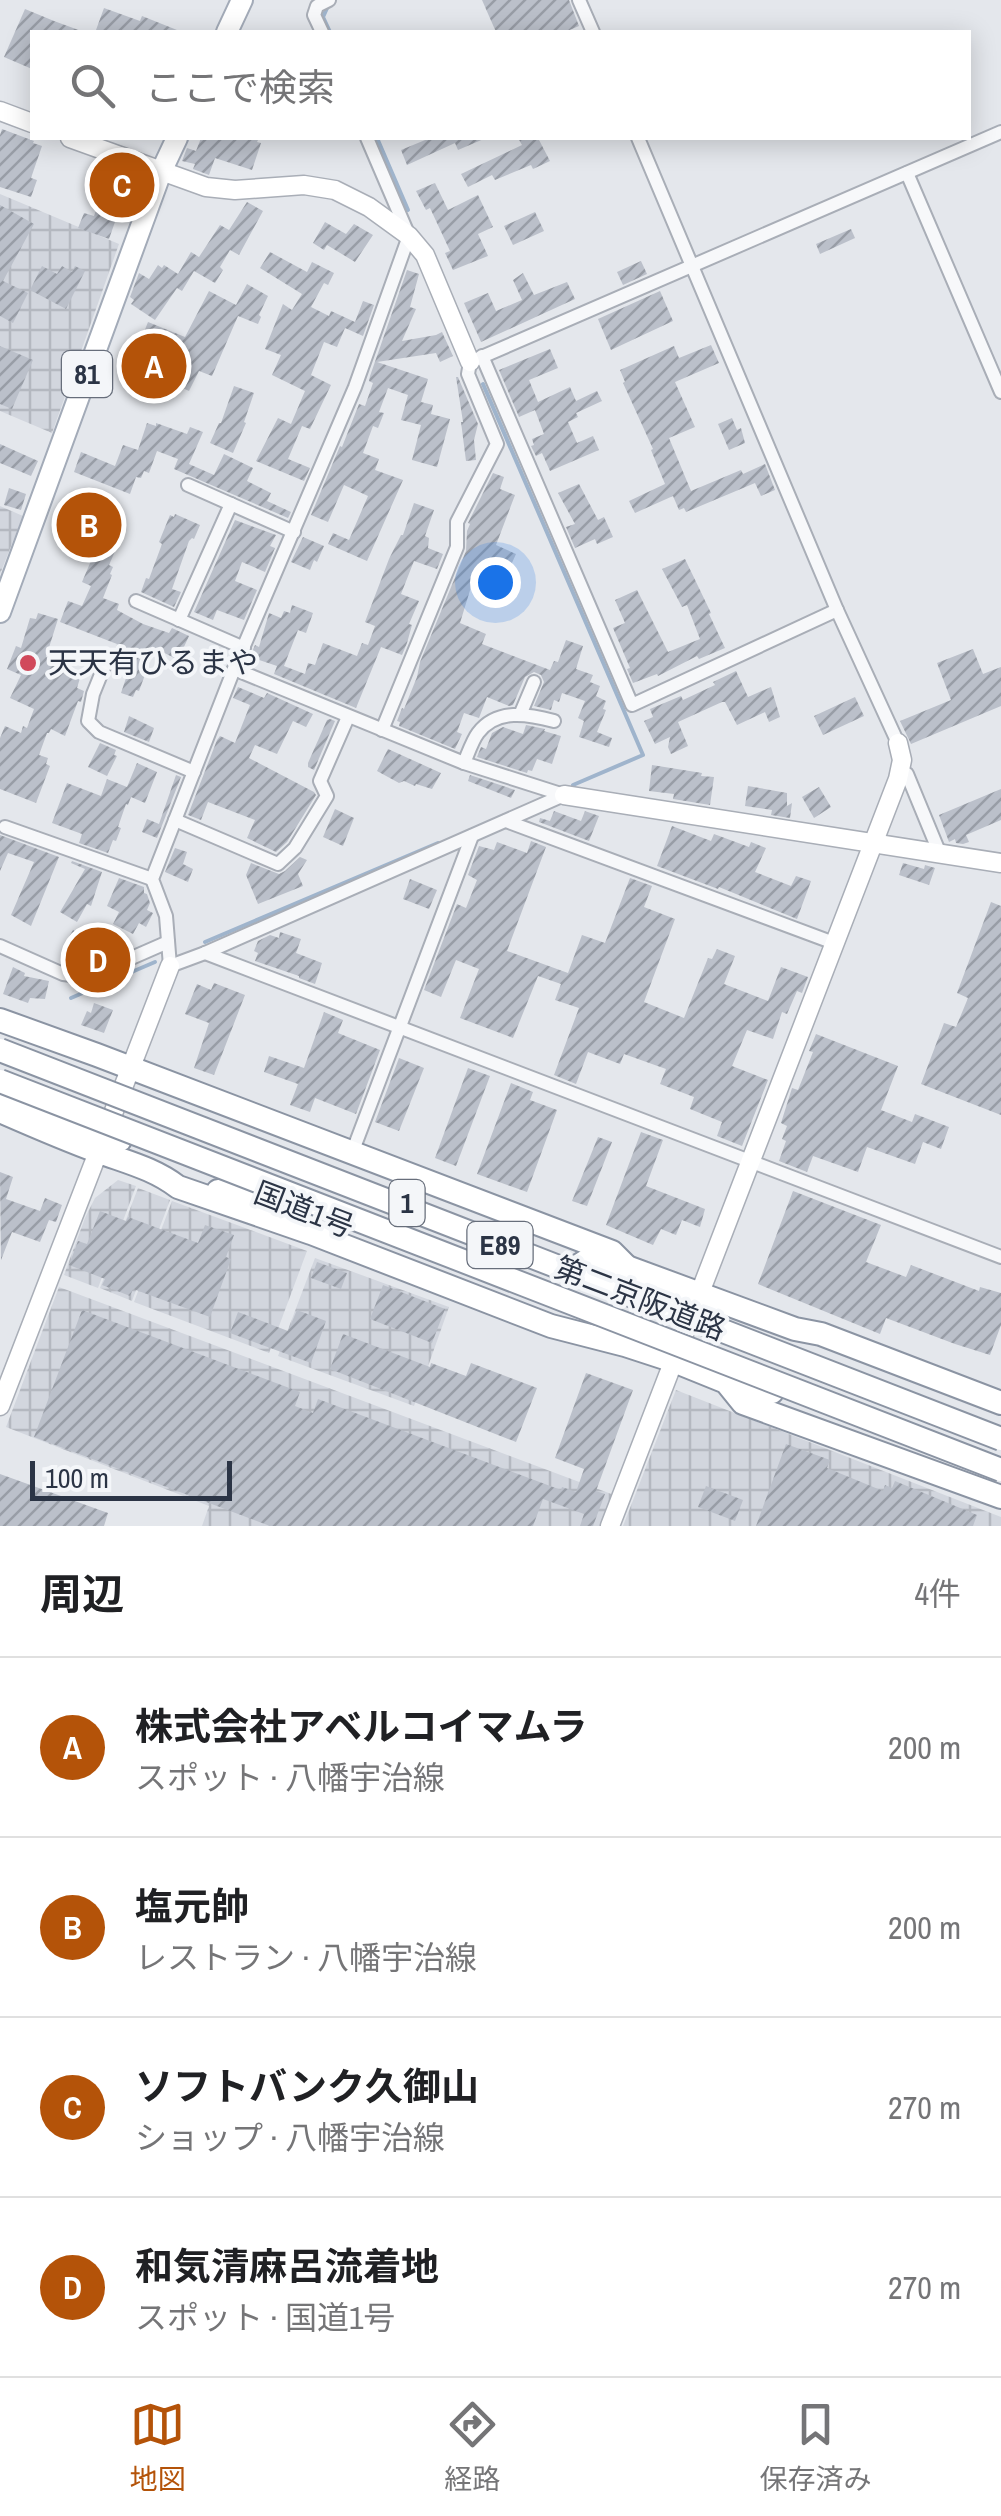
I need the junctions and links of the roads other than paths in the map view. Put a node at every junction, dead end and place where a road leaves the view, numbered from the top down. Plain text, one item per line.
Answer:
1 (242, 0) edge
2 (329, 0) edge
3 (580, 0) edge
4 (228, 30) edge
5 (321, 30) edge
6 (592, 30) edge
7 (0, 111) edge
8 (30, 122) edge
9 (1001, 132) edge
10 (75, 140) edge
11 (176, 140) edge
12 (368, 140) edge
13 (639, 140) edge
14 (161, 172) junction
15 (907, 172) junction
16 (409, 236) junction
17 (692, 266) junction
18 (476, 359) junction
19 (1001, 392) edge
20 (188, 485) dead end
21 (231, 504) junction
22 (294, 532) junction
23 (2, 598) edge
24 (136, 601) dead end
25 (837, 610) junction
26 (179, 620) junction
27 (244, 648) junction
28 (108, 656) dead end
29 (234, 670) junction
30 (534, 682) dead end
31 (520, 714) junction
32 (348, 716) junction
33 (554, 721) dead end
34 (382, 730) junction
35 (898, 744) joint
36 (464, 763) junction
37 (194, 772) junction
38 (907, 774) dead end
39 (564, 796) junction
40 (176, 820) junction
41 (506, 821) junction
42 (5, 826) dead end
43 (472, 836) junction
44 (874, 844) junction
45 (940, 854) junction
46 (1001, 863) edge
47 (152, 880) junction
48 (168, 942) junction
49 (834, 943) junction
50 (0, 946) edge
51 (205, 953) junction
52 (170, 966) junction
53 (0, 1020) edge
54 (400, 1027) junction
55 (0, 1049) edge
56 (130, 1068) junction
57 (0, 1081) edge
58 (0, 1093) edge
59 (120, 1094) junction
60 (0, 1112) edge
61 (247, 1112) junction
62 (102, 1143) junction
63 (264, 1148) junction
64 (352, 1152) junction
65 (750, 1160) junction
66 (162, 1174) junction
67 (264, 1194) junction
68 (1001, 1257) edge
69 (627, 1266) junction
70 (575, 1268) junction
71 (547, 1302) junction
72 (697, 1303) junction
73 (795, 1328) junction
74 (589, 1336) junction
75 (676, 1356) junction
76 (813, 1358) junction
77 (5, 1377) edge
78 (726, 1382) junction
79 (772, 1392) junction
80 (1001, 1402) edge
81 (0, 1406) edge
82 (1001, 1431) edge
83 (1001, 1440) edge
84 (1001, 1473) edge
85 (1001, 1497) edge
86 (610, 1526) edge

1 - 4 main road
2 - 5 street
3 - 6 street
7 - 8 street
9 - 15 street
10 - 14 street
11 - 14 main road, 81
12 - 16 street
13 - 17 street
14 - 16 street
14 - 23 main road, 81
15 - 17 street
15 - 19 street
16 - 18 street
16 - 22 street
17 - 18 street
17 - 25 street
18 - 25 street
18 - 34 street
20 - 21 street
21 - 22 street
21 - 26 street
22 - 27 street
24 - 26 street
25 - 35 street
26 - 27 street
27 - 29 street
28 - 37 street
29 - 32 street
29 - 37 street
30 - 31 street
31 - 33 street
31 - 36 street
32 - 34 street
32 - 40 street
34 - 36 street
35 - 44 street
36 - 39 street
37 - 40 street
38 - 45 street
39 - 41 street
39 - 44 street
40 - 47 street
41 - 43 street
41 - 49 street
42 - 47 street
43 - 51 street
43 - 54 street
44 - 45 street
44 - 49 street
45 - 46 street
47 - 48 street
48 - 50 street
48 - 52 street
49 - 65 street
51 - 52 street
51 - 54 street
52 - 56 street
53 - 56 highway
54 - 64 street
54 - 65 street
55 - 59 highway, 国道1号 / 1
55 - 83 highway, 第二京阪道路 / E89, bridge
56 - 59 street
56 - 61 highway
57 - 84 highway, 第二京阪道路 / E89, bridge
58 - 62 highway, 国道1号 / 1
59 - 62 street
59 - 63 highway, 国道1号 / 1
60 - 62 highway
61 - 63 highway
61 - 64 highway
62 - 66 highway
62 - 67 highway, 国道1号 / 1
62 - 77 street
63 - 70 highway, 国道1号 / 1
64 - 69 highway
65 - 68 street
65 - 72 street
66 - 67 highway
66 - 74 highway
67 - 71 highway, 国道1号 / 1
69 - 70 highway
69 - 72 highway
70 - 72 highway, 国道1号 / 1
71 - 74 highway
71 - 75 highway, 国道1号 / 1
72 - 73 highway
72 - 75 street
72 - 76 highway, 国道1号 / 1
73 - 76 highway
73 - 80 highway
74 - 75 highway
75 - 78 highway
75 - 79 highway, 国道1号 / 1
75 - 86 street
76 - 82 highway, 国道1号 / 1
77 - 81 street
78 - 79 highway
78 - 85 highway
79 - 84 highway, 国道1号 / 1

